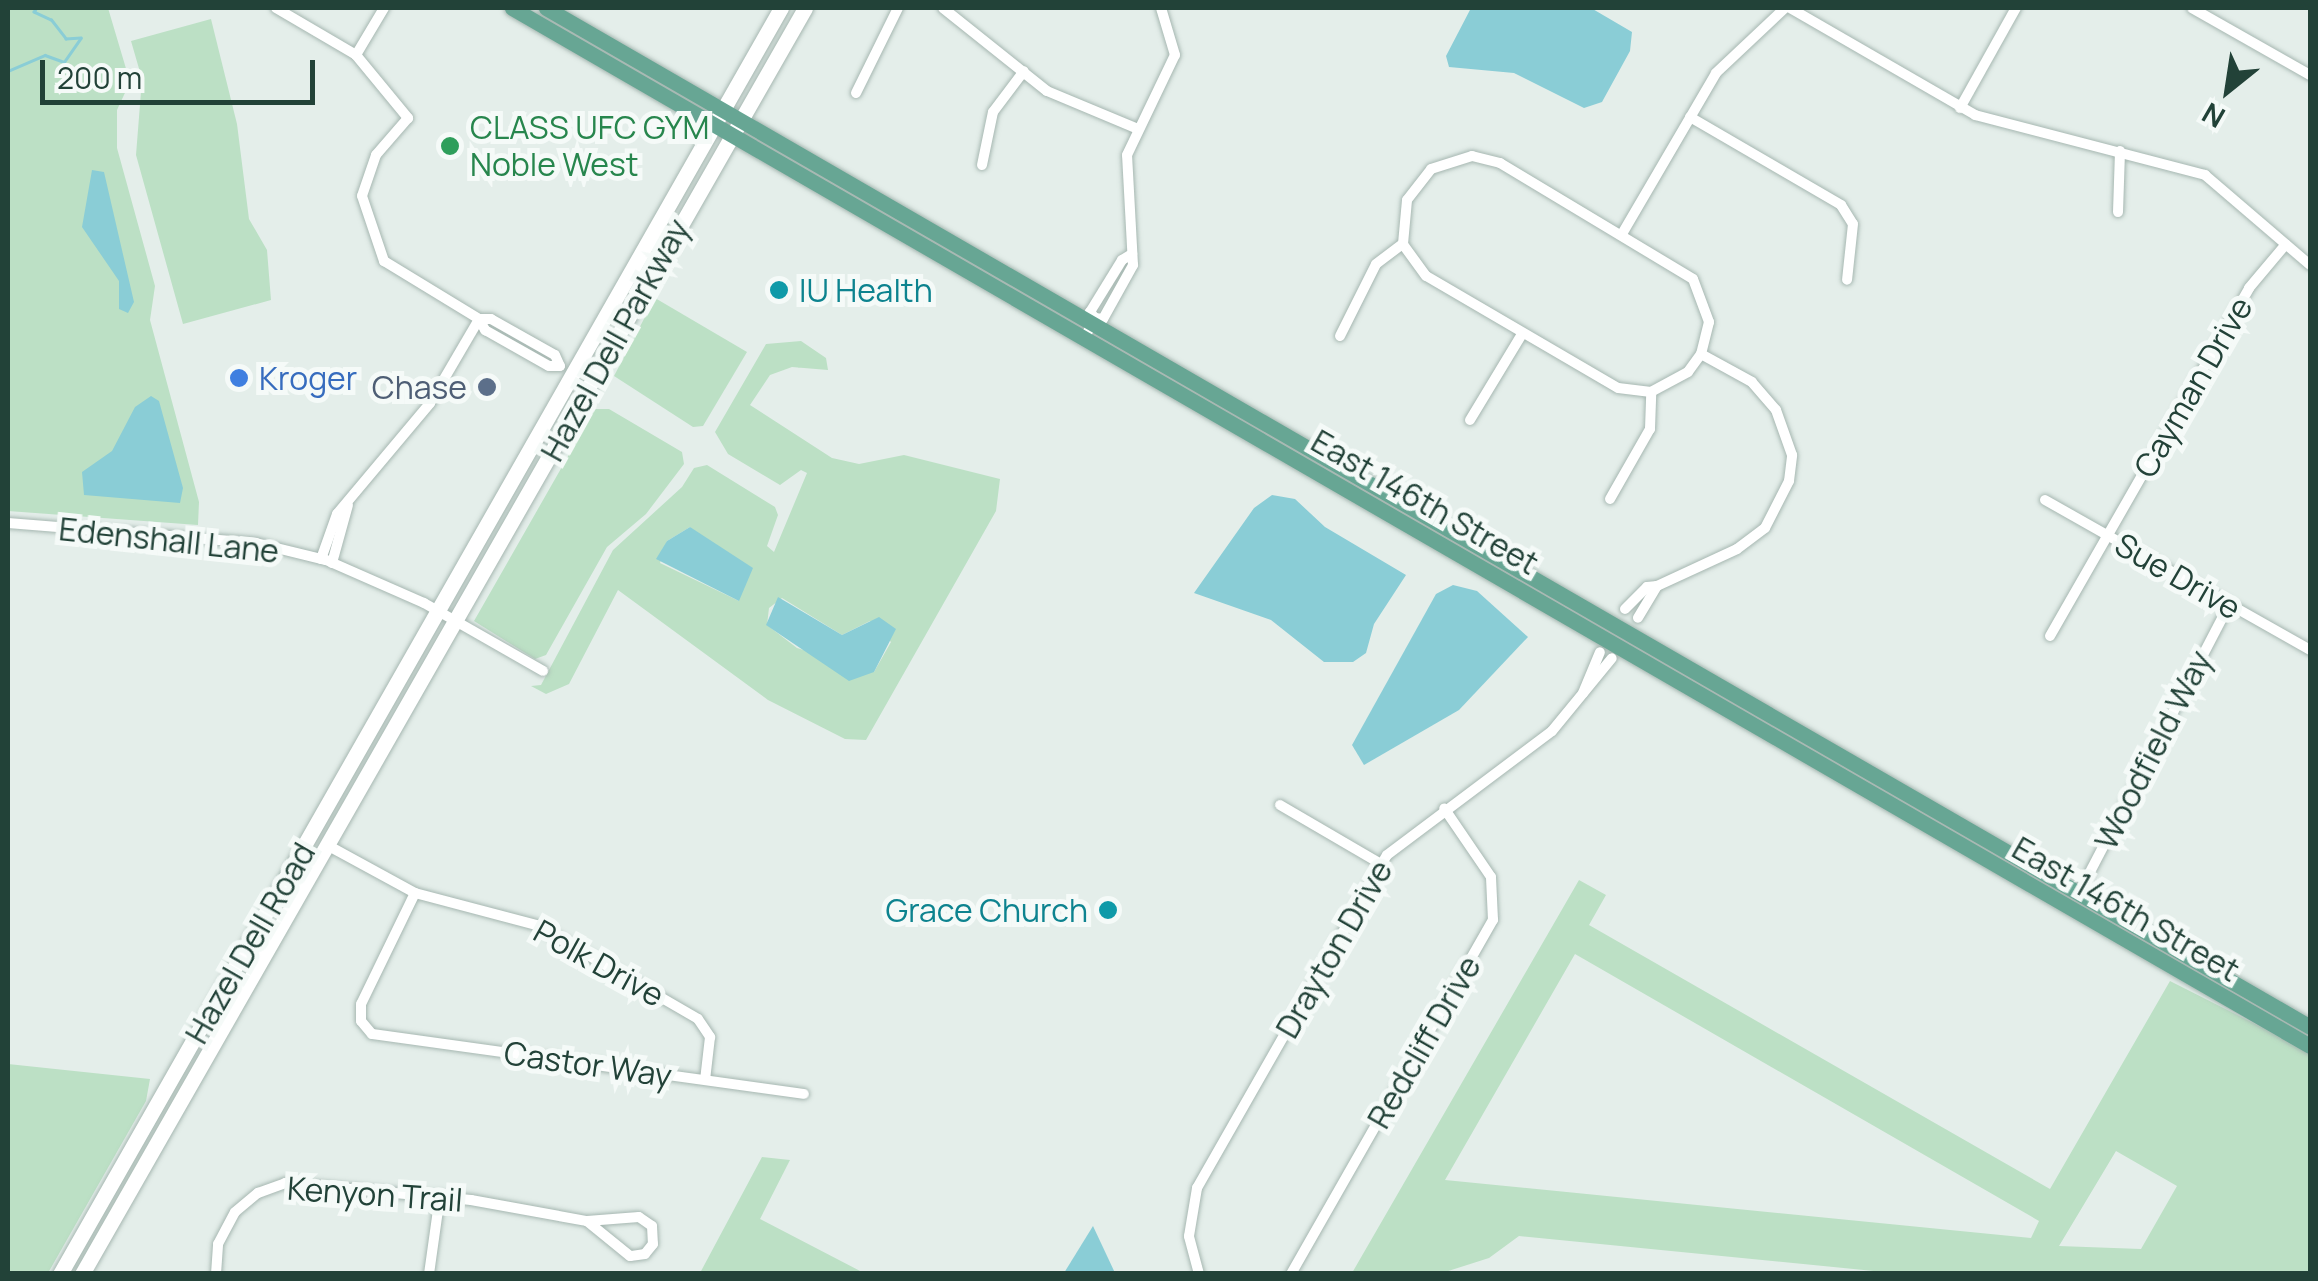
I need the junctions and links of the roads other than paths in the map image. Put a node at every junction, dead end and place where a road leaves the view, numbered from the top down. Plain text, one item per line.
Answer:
1 (276, 8) edge
2 (384, 8) edge
3 (512, 8) edge
4 (546, 8) edge
5 (781, 8) edge
6 (804, 8) edge
7 (898, 8) edge
8 (943, 8) edge
9 (1162, 8) edge
10 (1787, 8) edge
11 (2016, 8) edge
12 (2192, 8) edge
13 (356, 55) junction
14 (1024, 70) junction
15 (2310, 75) edge
16 (856, 94) dead end
17 (1960, 108) junction
18 (724, 109) junction
19 (1690, 118) junction
20 (740, 119) junction
21 (714, 125) junction
22 (1138, 129) junction
23 (731, 134) junction
24 (2120, 152) junction
25 (982, 165) dead end
26 (2118, 212) dead end
27 (1622, 234) junction
28 (1404, 244) junction
29 (2286, 244) junction
30 (2310, 264) edge
31 (1847, 280) dead end
32 (479, 319) junction
33 (1091, 326) junction
34 (1522, 334) junction
35 (1340, 336) dead end
36 (1702, 354) junction
37 (1651, 392) junction
38 (1470, 420) dead end
39 (1610, 500) dead end
40 (2045, 500) dead end
41 (8, 523) edge
42 (2108, 536) junction
43 (326, 561) junction
44 (1657, 586) junction
45 (2229, 606) junction
46 (1624, 610) dead end
47 (440, 612) junction
48 (1638, 618) dead end
49 (456, 622) junction
50 (2050, 636) dead end
51 (2310, 650) edge
52 (1600, 652) dead end
53 (1612, 658) dead end
54 (544, 672) dead end
55 (1583, 692) junction
56 (1280, 804) dead end
57 (1444, 808) junction
58 (328, 845) junction
59 (1381, 864) junction
60 (415, 893) junction
61 (2078, 895) junction
62 (2310, 1027) edge
63 (2310, 1046) edge
64 (705, 1080) junction
65 (804, 1094) dead end
66 (440, 1196) junction
67 (586, 1221) junction
68 (60, 1274) edge
69 (82, 1274) edge
70 (216, 1274) edge
71 (430, 1274) edge
72 (1199, 1274) edge
73 (1291, 1274) edge

1 - 13 street
2 - 13 street
3 - 21 main road, East 146th Street
4 - 18 main road, East 146th Street
5 - 18 main road, Hazel Dell Parkway
6 - 20 main road, Hazel Dell Parkway
7 - 16 street
8 - 14 street
9 - 22 street
10 - 17 street
10 - 19 street
11 - 17 street
12 - 15 street
13 - 32 street
14 - 22 street
14 - 25 street
17 - 24 street
18 - 20 main road, East 146th Street
18 - 21 main road, Hazel Dell Parkway
19 - 27 street
19 - 31 street
20 - 23 main road, Hazel Dell Parkway
20 - 33 main road, East 146th Street
21 - 23 main road, East 146th Street
21 - 47 main road, Hazel Dell Parkway
22 - 33 street
23 - 33 main road, East 146th Street
23 - 49 main road, Hazel Dell Parkway
24 - 26 street
24 - 29 street
27 - 28 street
27 - 36 street
28 - 34 street
28 - 35 street
29 - 30 street
29 - 42 street, Cayman Drive
32 - 32 street
32 - 43 street
33 - 61 main road, East 146th Street
33 - 63 main road, East 146th Street
34 - 37 street
34 - 38 street
36 - 37 street
36 - 44 street
37 - 39 street
40 - 42 street, Sue Drive
41 - 43 street, Edenshall Lane
42 - 45 street, Sue Drive
42 - 50 street, Cayman Drive
43 - 47 street, Edenshall Lane
44 - 46 street
44 - 48 street
45 - 51 street, Sue Drive
45 - 61 street, Woodfield Way
47 - 49 street, Edenshall Lane
47 - 68 main road, Hazel Dell Road
49 - 54 street, Edenshall Lane
49 - 58 main road, Hazel Dell Road
52 - 55 street, Drayton Drive
53 - 55 street, Drayton Drive
55 - 57 street, Drayton Drive
56 - 59 street
57 - 59 street, Drayton Drive
57 - 73 street, Redcliff Drive
58 - 60 street, Polk Drive
58 - 69 main road, Hazel Dell Road
59 - 72 street, Drayton Drive
60 - 64 street, Polk Drive
60 - 64 street, Castor Way
61 - 62 main road, East 146th Street
64 - 65 street, Castor Way
66 - 67 street, Kenyon Trail
66 - 70 street, Kenyon Trail
66 - 71 street
67 - 67 street, Kenyon Trail

